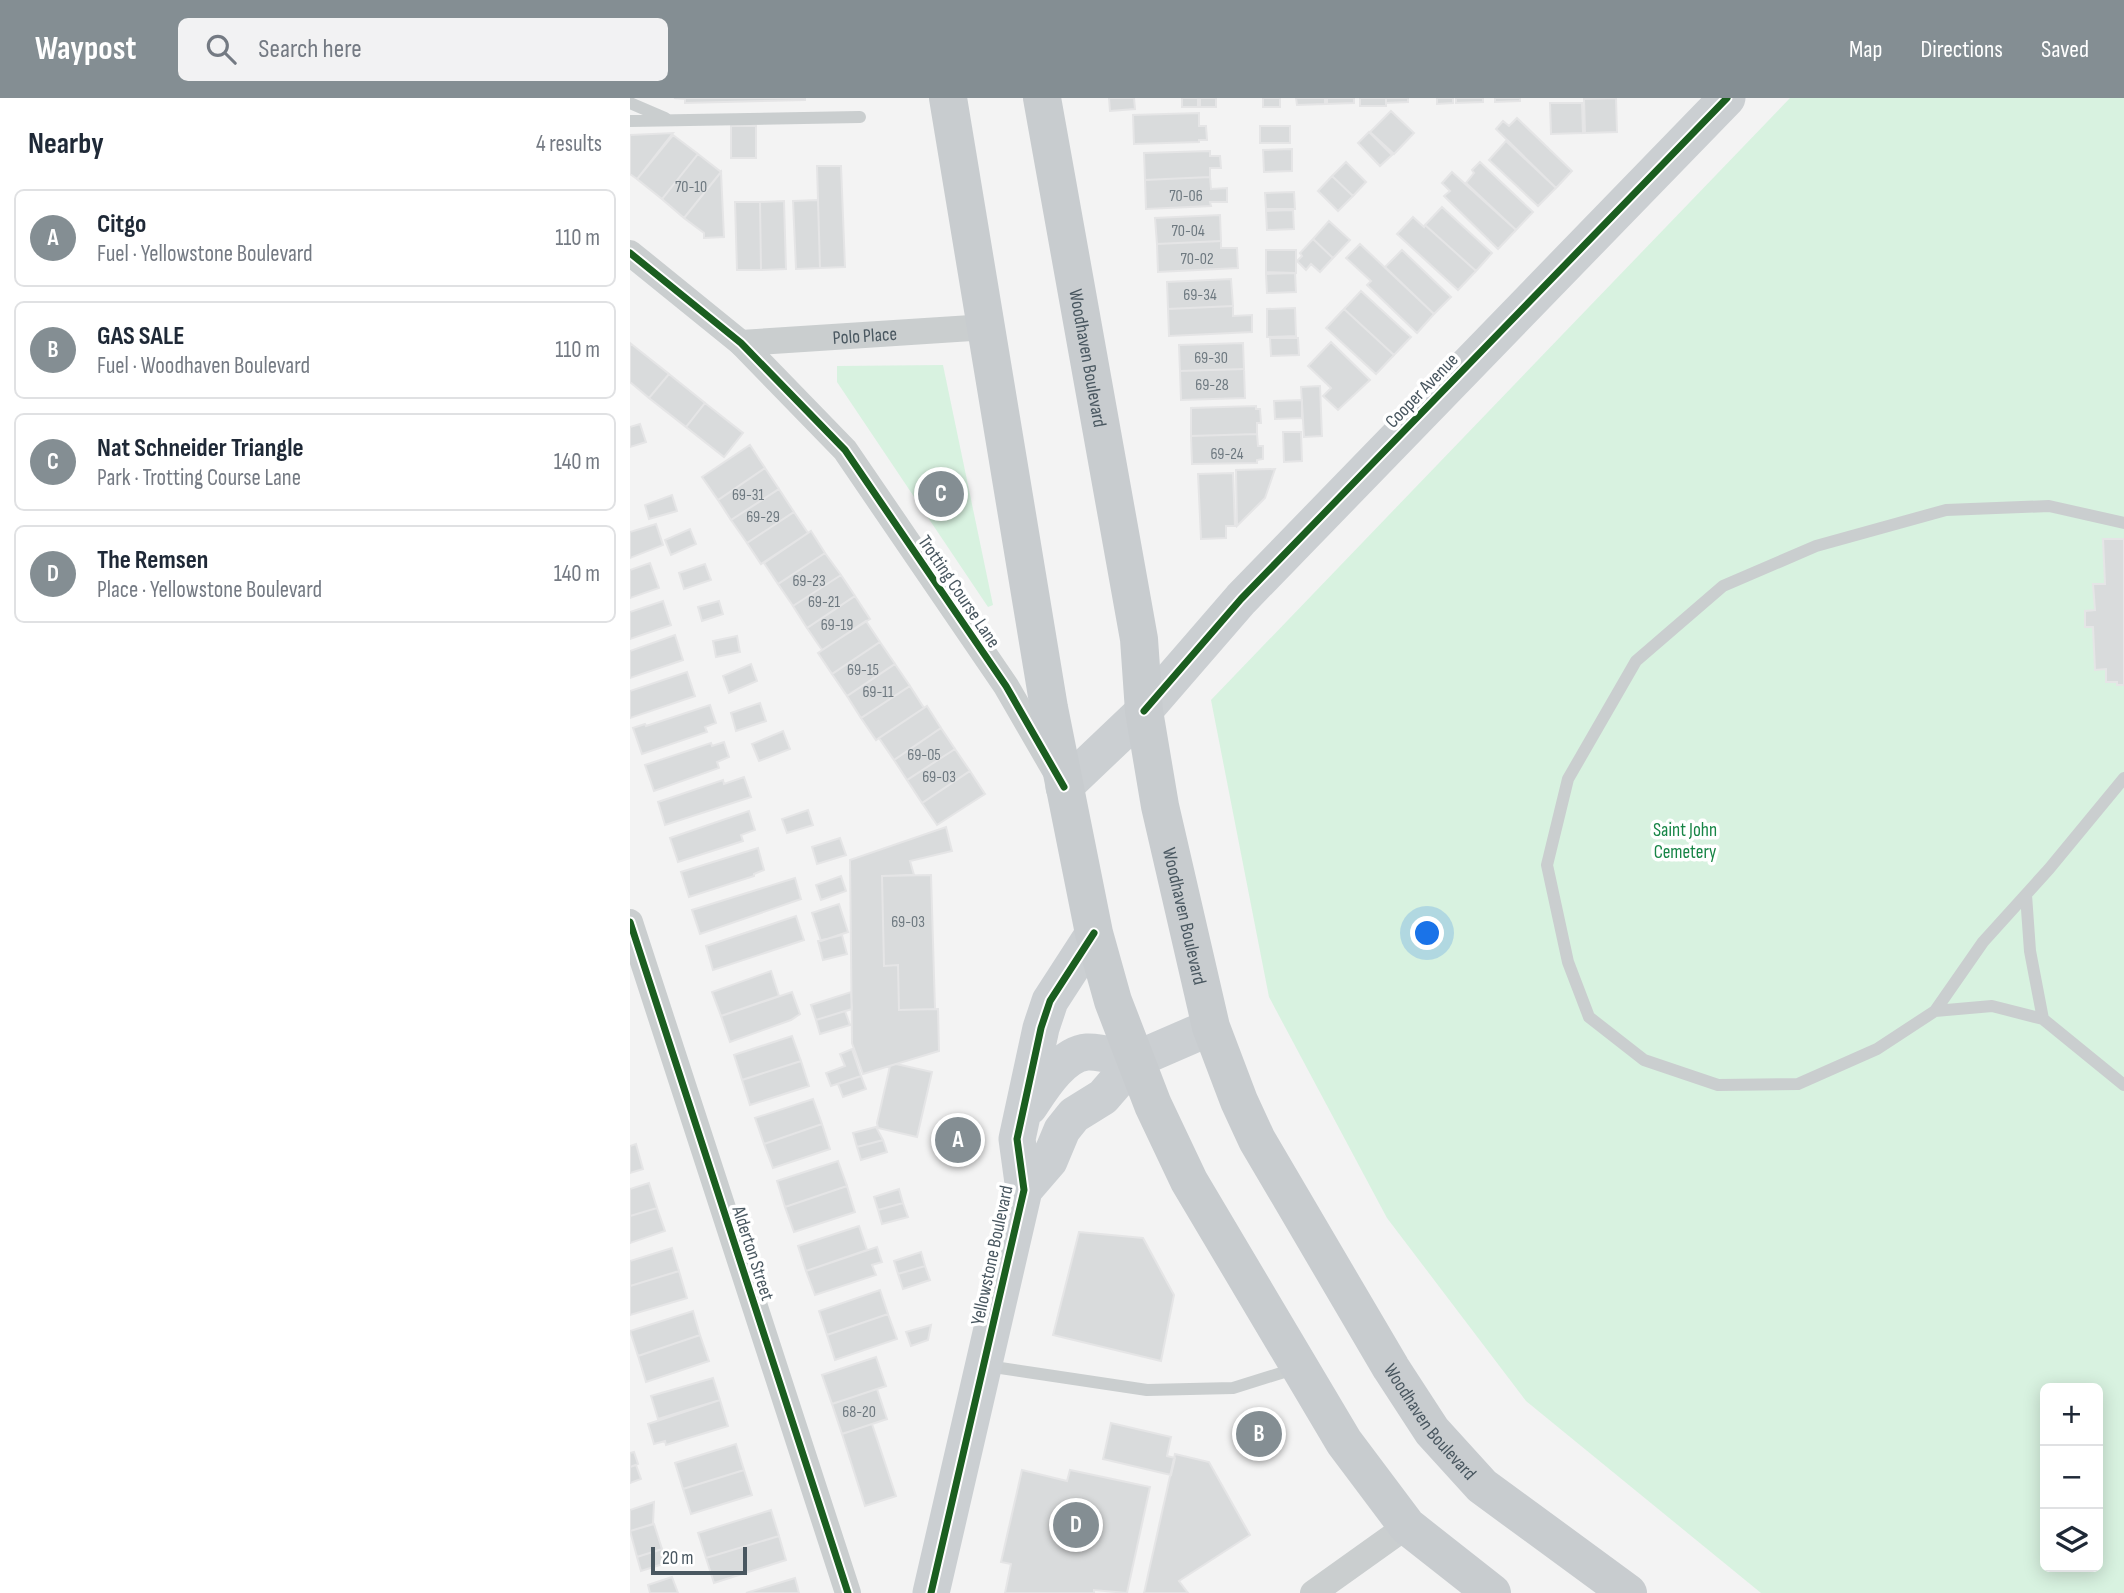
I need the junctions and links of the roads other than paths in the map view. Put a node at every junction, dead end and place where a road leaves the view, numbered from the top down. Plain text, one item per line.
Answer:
1 (948, 98) edge
2 (1042, 98) edge
3 (1727, 98) edge
4 (630, 103) edge
5 (860, 117) dead end
6 (672, 120) junction
7 (630, 121) edge
8 (630, 253) edge
9 (987, 327) junction
10 (741, 343) junction
11 (2124, 523) edge
12 (1144, 711) junction
13 (2124, 778) edge
14 (1065, 787) junction
15 (2026, 895) junction
16 (630, 922) edge
17 (1094, 933) junction
18 (1935, 1011) junction
19 (2043, 1019) junction
20 (1211, 1027) junction
21 (1135, 1060) junction
22 (2124, 1085) edge
23 (1021, 1119) junction
24 (1024, 1190) junction
25 (984, 1365) junction
26 (1300, 1367) junction
27 (1407, 1526) junction
28 (848, 1593) edge
29 (931, 1593) edge
30 (1312, 1593) edge
31 (1492, 1593) edge
32 (1628, 1593) edge

1 - 9 main road
2 - 12 main road, Woodhaven Boulevard
3 - 12 street, Cooper Avenue
4 - 6 lane
5 - 6 lane
6 - 7 lane
8 - 10 street, Trotting Course Lane
9 - 10 street, Polo Place
9 - 14 main road
10 - 14 street, Trotting Course Lane
11 - 18 lane
12 - 14 street, Cooper Avenue
12 - 20 main road, Woodhaven Boulevard
13 - 15 lane
14 - 17 main road
15 - 18 lane
15 - 19 lane
16 - 28 street, Alderton Street
17 - 21 main road
17 - 23 street, Yellowstone Boulevard
18 - 19 lane
19 - 22 lane
20 - 21 street, Yellowstone Boulevard
20 - 32 main road, Woodhaven Boulevard
21 - 23 street
21 - 24 street, Yellowstone Boulevard
21 - 26 main road
23 - 24 street, Yellowstone Boulevard
24 - 25 street, Yellowstone Boulevard
25 - 26 lane
25 - 29 street, Yellowstone Boulevard
26 - 27 main road
27 - 30 street
27 - 31 main road

